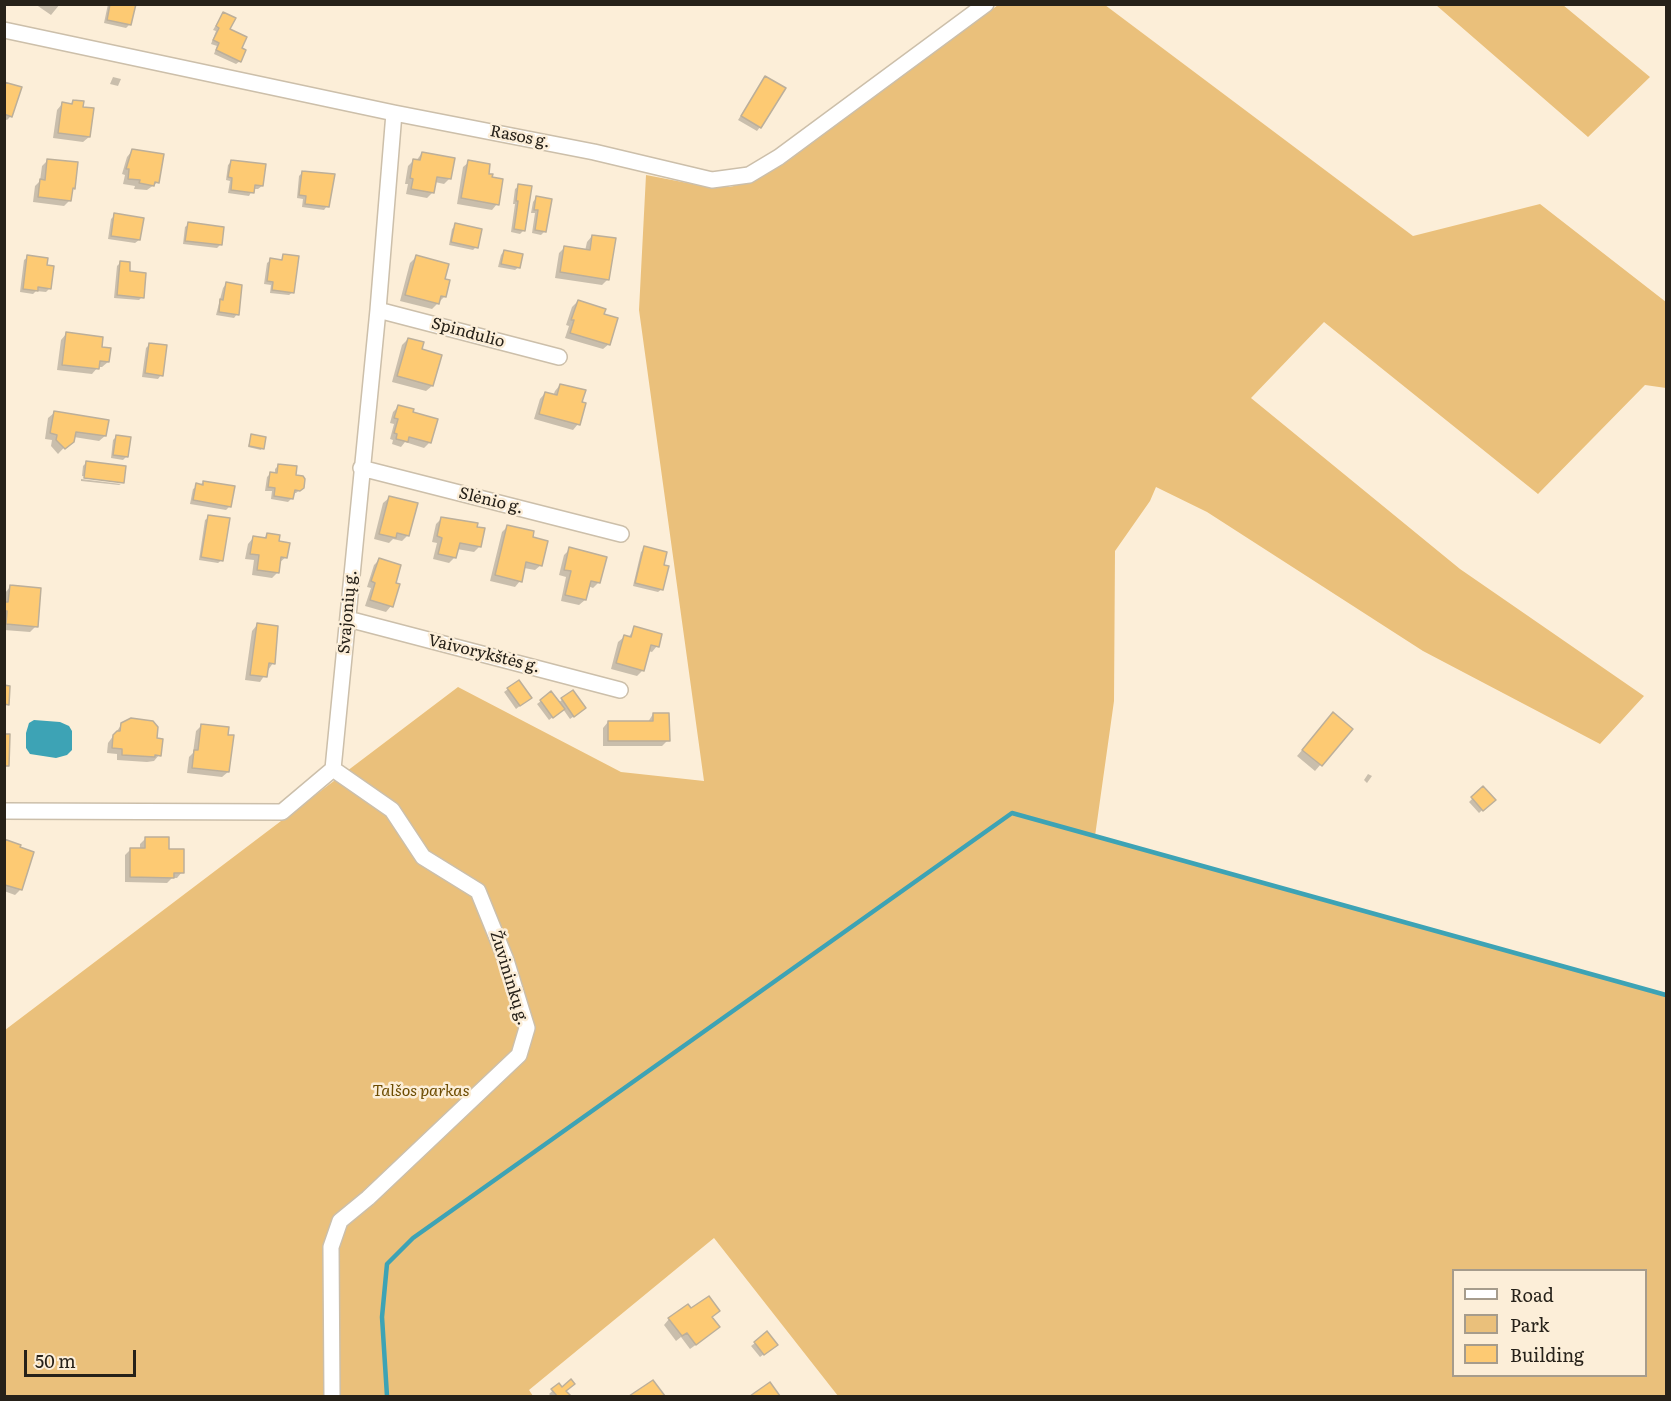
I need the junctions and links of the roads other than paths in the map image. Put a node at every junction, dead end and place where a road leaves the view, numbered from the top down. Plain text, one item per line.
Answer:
1 (986, 4) edge
2 (4, 30) edge
3 (394, 113) junction
4 (378, 310) junction
5 (559, 357) dead end
6 (361, 468) junction
7 (621, 534) dead end
8 (348, 619) junction
9 (620, 690) dead end
10 (333, 769) junction
11 (4, 811) edge
12 (332, 1396) edge

1 - 3 street, Rasos g.
2 - 3 street, Rasos g.
3 - 4 street, Svajonių g.
4 - 5 street, Spindulio
4 - 6 street, Svajonių g.
6 - 7 street, Slėnio g.
6 - 8 street, Svajonių g.
8 - 9 street, Vaivorykštės g.
8 - 10 street, Svajonių g.
10 - 11 street
10 - 12 street, Žuvininkų g.

